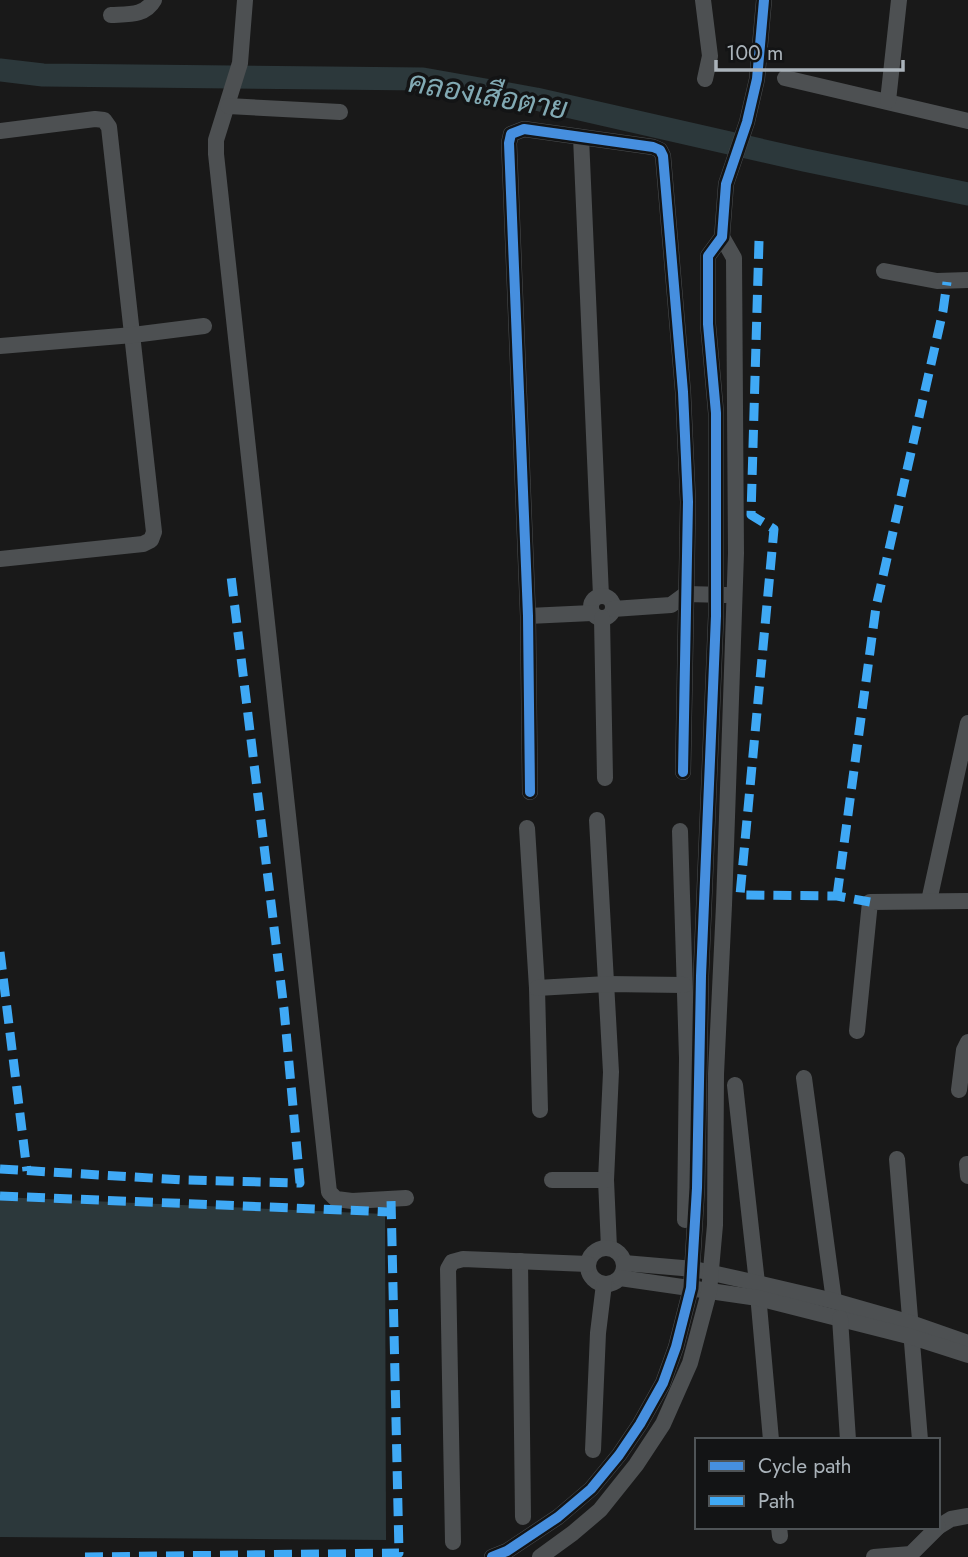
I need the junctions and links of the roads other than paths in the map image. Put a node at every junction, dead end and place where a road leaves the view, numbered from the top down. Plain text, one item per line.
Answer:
1 (154, 0) edge
2 (245, 0) edge
3 (704, 0) edge
4 (764, 0) edge
5 (899, 0) edge
6 (111, 15) dead end
7 (785, 78) dead end
8 (705, 79) dead end
9 (888, 101) junction
10 (229, 103) junction
11 (340, 112) dead end
12 (968, 121) edge
13 (0, 131) edge
14 (581, 137) junction
15 (722, 237) junction
16 (884, 271) dead end
17 (968, 280) edge
18 (204, 326) dead end
19 (133, 335) junction
20 (710, 339) junction
21 (734, 340) junction
22 (0, 346) edge
23 (0, 559) edge
24 (685, 594) junction
25 (716, 594) junction
26 (734, 596) junction
27 (671, 605) junction
28 (603, 613) junction
29 (685, 615) junction
30 (528, 616) junction
31 (724, 617) junction
32 (968, 723) edge
33 (683, 772) dead end
34 (605, 778) dead end
35 (530, 792) dead end
36 (597, 820) dead end
37 (527, 828) dead end
38 (680, 831) dead end
39 (929, 901) junction
40 (968, 901) edge
41 (701, 976) junction
42 (719, 978) junction
43 (607, 984) junction
44 (684, 985) junction
45 (537, 988) junction
46 (857, 1031) dead end
47 (968, 1042) edge
48 (804, 1078) dead end
49 (736, 1085) dead end
50 (959, 1090) dead end
51 (540, 1110) dead end
52 (897, 1159) dead end
53 (552, 1180) dead end
54 (606, 1180) junction
55 (406, 1198) dead end
56 (685, 1220) dead end
57 (609, 1248) junction
58 (520, 1261) junction
59 (588, 1264) junction
60 (694, 1269) junction
61 (711, 1273) junction
62 (616, 1275) junction
63 (691, 1288) junction
64 (758, 1291) junction
65 (709, 1292) junction
66 (834, 1301) junction
67 (840, 1318) junction
68 (912, 1330) junction
69 (968, 1343) edge
70 (968, 1355) edge
71 (771, 1438) edge
72 (848, 1438) edge
73 (920, 1438) edge
74 (593, 1450) dead end
75 (619, 1455) junction
76 (636, 1465) junction
77 (968, 1516) edge
78 (523, 1517) dead end
79 (940, 1526) edge
80 (936, 1529) edge
81 (527, 1538) junction
82 (453, 1542) dead end
83 (911, 1555) edge
84 (541, 1556) edge
85 (492, 1557) edge
86 (874, 1557) edge

1 - 6 street
2 - 10 street
3 - 8 street
4 - 15 street
5 - 9 street
7 - 9 street
9 - 12 street
10 - 11 street
10 - 55 street
13 - 19 street
14 - 24 street
14 - 28 street
14 - 30 street
15 - 20 street
15 - 21 street
16 - 17 street
18 - 19 street
19 - 22 street
19 - 23 street
20 - 21 street
20 - 25 street
21 - 26 street
24 - 25 street
24 - 27 street
24 - 29 street
25 - 26 street
25 - 31 street
26 - 31 street
27 - 28 street
27 - 29 street
28 - 30 street
28 - 34 street
29 - 31 street
29 - 33 street
30 - 35 street
31 - 41 street
31 - 42 street
32 - 39 street
36 - 43 street
37 - 45 street
38 - 44 street
39 - 40 street
39 - 46 street
41 - 42 street
41 - 60 street
42 - 61 street
43 - 44 street
43 - 45 street
43 - 54 street
44 - 56 street
45 - 51 street
47 - 50 street
48 - 66 street
49 - 64 street
52 - 68 street
53 - 54 street
54 - 57 street
57 - 59 street
57 - 62 street
58 - 59 street
58 - 78 street
58 - 82 street
59 - 62 street
60 - 61 street
60 - 62 street
60 - 63 street
61 - 64 street
61 - 65 street
62 - 63 street
62 - 74 street
63 - 65 street
63 - 75 street
64 - 65 street
64 - 66 street
64 - 67 street
64 - 71 street
65 - 76 street
66 - 68 street
67 - 68 street
67 - 72 street
68 - 69 street
68 - 70 street
68 - 73 street
75 - 76 street
75 - 81 street
76 - 84 street
77 - 79 street
80 - 83 street
81 - 84 street
81 - 85 street
83 - 86 street

